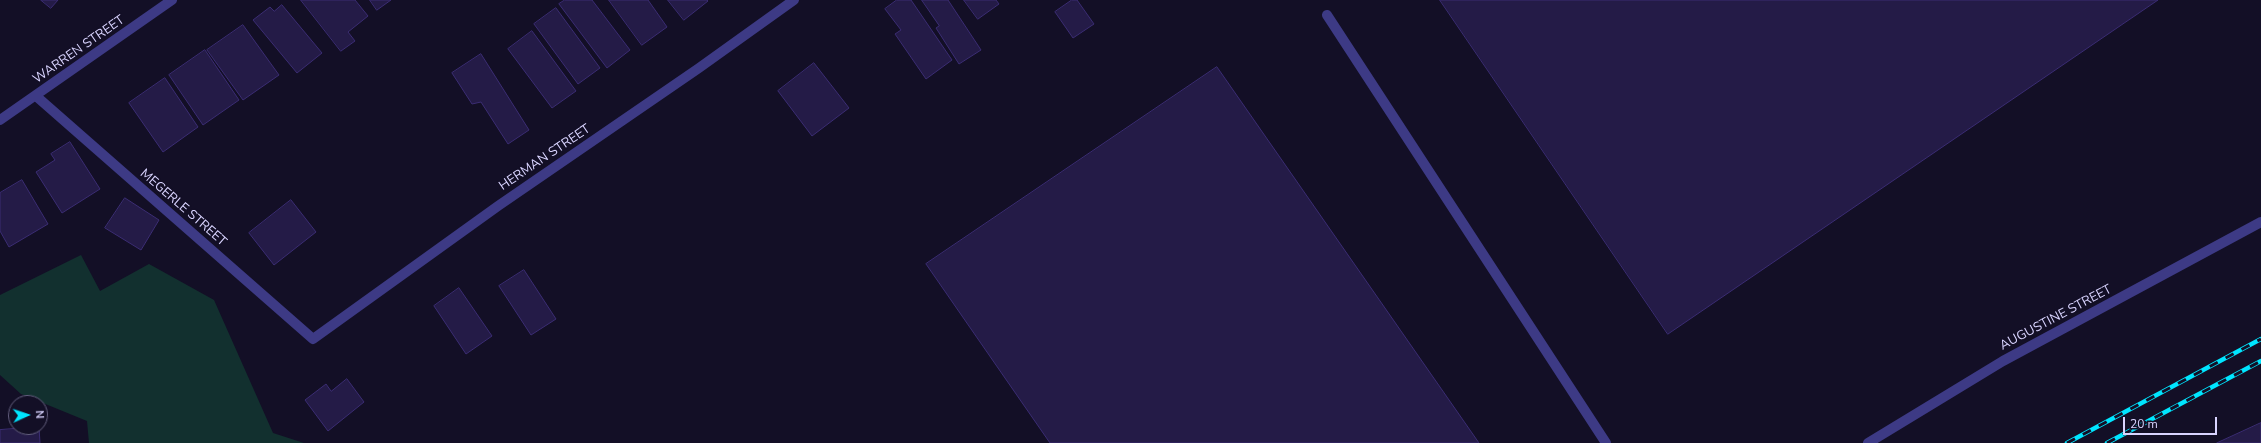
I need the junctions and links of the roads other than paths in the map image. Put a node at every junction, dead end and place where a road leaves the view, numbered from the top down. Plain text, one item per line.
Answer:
1 (172, 0) edge
2 (794, 0) edge
3 (1327, 15) dead end
4 (36, 96) junction
5 (0, 120) edge
6 (2261, 222) edge
7 (313, 339) joint
8 (1606, 443) edge
9 (1868, 443) edge

1 - 4 street, WARREN STREET
2 - 7 street, HERMAN STREET
3 - 8 street
4 - 5 street, WARREN STREET
4 - 7 street, MEGERLE STREET
6 - 9 street, AUGUSTINE STREET

